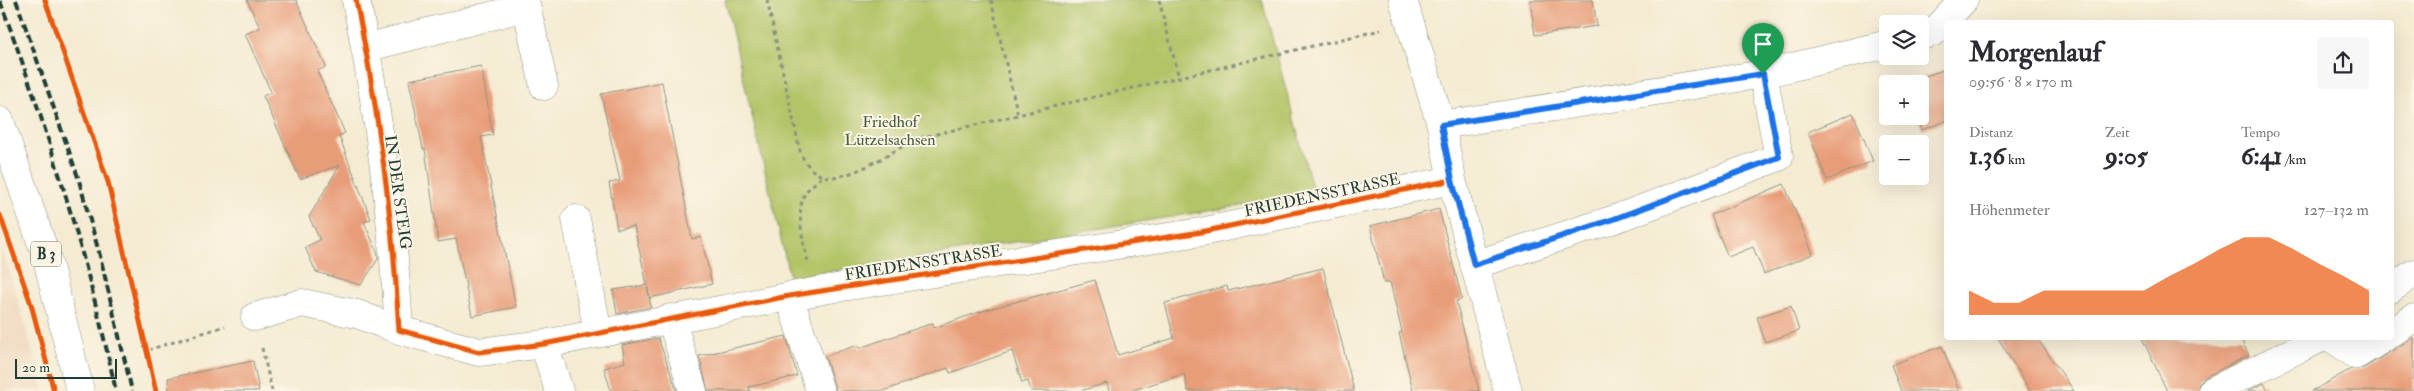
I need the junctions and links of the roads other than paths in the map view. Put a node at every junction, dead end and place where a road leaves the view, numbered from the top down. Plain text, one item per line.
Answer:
1 (356, 0) edge
2 (1964, 0) edge
3 (526, 4) edge
4 (1406, 12) edge
5 (1945, 20) edge
6 (1944, 21) edge
7 (1929, 33) edge
8 (1879, 46) edge
9 (365, 48) junction
10 (1763, 74) junction
11 (544, 86) dead end
12 (0, 121) edge
13 (1441, 125) junction
14 (1452, 180) junction
15 (576, 219) dead end
16 (1474, 265) junction
17 (2414, 273) edge
18 (2394, 287) edge
19 (789, 296) junction
20 (255, 317) road end
21 (671, 318) junction
22 (2414, 318) edge
23 (399, 330) junction
24 (2394, 331) edge
25 (598, 333) junction
26 (2316, 340) edge
27 (2335, 340) edge
28 (2381, 340) edge
29 (544, 344) junction
30 (80, 391) edge
31 (559, 391) edge
32 (693, 391) edge
33 (820, 391) edge
34 (1508, 391) edge
35 (2212, 391) edge

1 - 9 street, IN DER STEIG
2 - 5 street
3 - 9 street
3 - 11 street
4 - 13 street
6 - 7 street
8 - 10 street
9 - 23 street, IN DER STEIG
10 - 13 street
10 - 16 street
12 - 30 street, B 3
13 - 14 street
14 - 16 street
14 - 19 street, FRIEDENSSTRASSE
15 - 25 street
16 - 34 street
17 - 18 street
19 - 21 street, FRIEDENSSTRASSE
19 - 33 street
20 - 23 street, FRIEDENSSTRASSE
21 - 25 street, FRIEDENSSTRASSE
21 - 32 street
22 - 24 street
23 - 29 street, FRIEDENSSTRASSE
25 - 29 street, FRIEDENSSTRASSE
26 - 35 street
27 - 28 street
29 - 31 street

